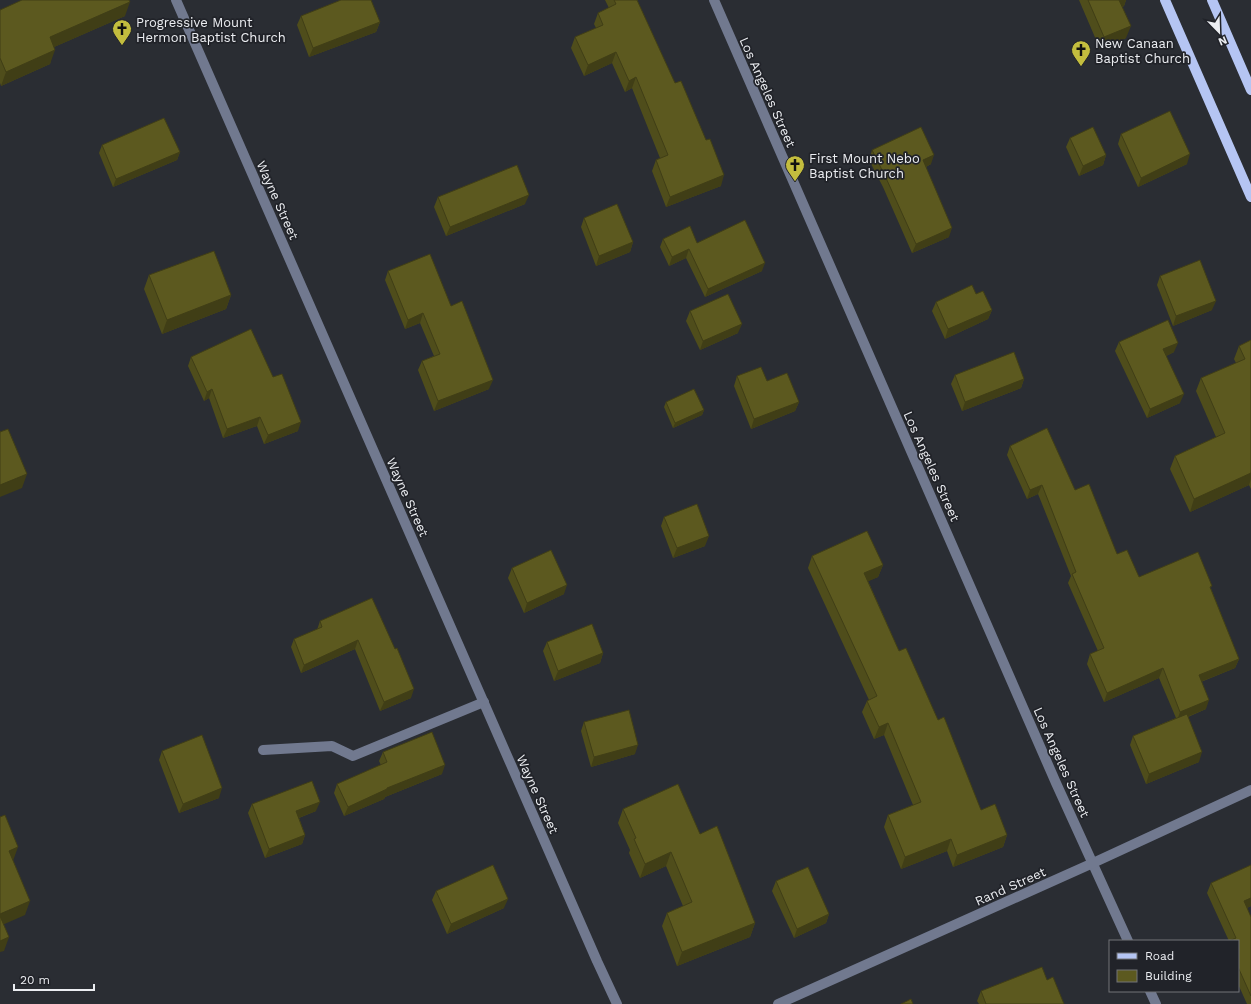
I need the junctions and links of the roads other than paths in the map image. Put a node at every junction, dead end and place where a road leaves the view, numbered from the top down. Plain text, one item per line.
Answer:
1 (176, 0) edge
2 (714, 0) edge
3 (1165, 0) edge
4 (1212, 0) edge
5 (1251, 90) edge
6 (1251, 197) edge
7 (484, 702) junction
8 (263, 750) dead end
9 (1251, 790) edge
10 (1093, 863) junction
11 (1128, 940) edge
12 (1150, 992) edge
13 (617, 1004) edge
14 (778, 1004) edge
15 (1156, 1004) edge

1 - 7 street, Wayne Street
2 - 10 street, Los Angeles Street
3 - 6 main road
4 - 5 main road
7 - 8 street
7 - 13 street, Wayne Street
9 - 10 street, Rand Street
10 - 11 street, Los Angeles Street
10 - 14 street, Rand Street
12 - 15 street

